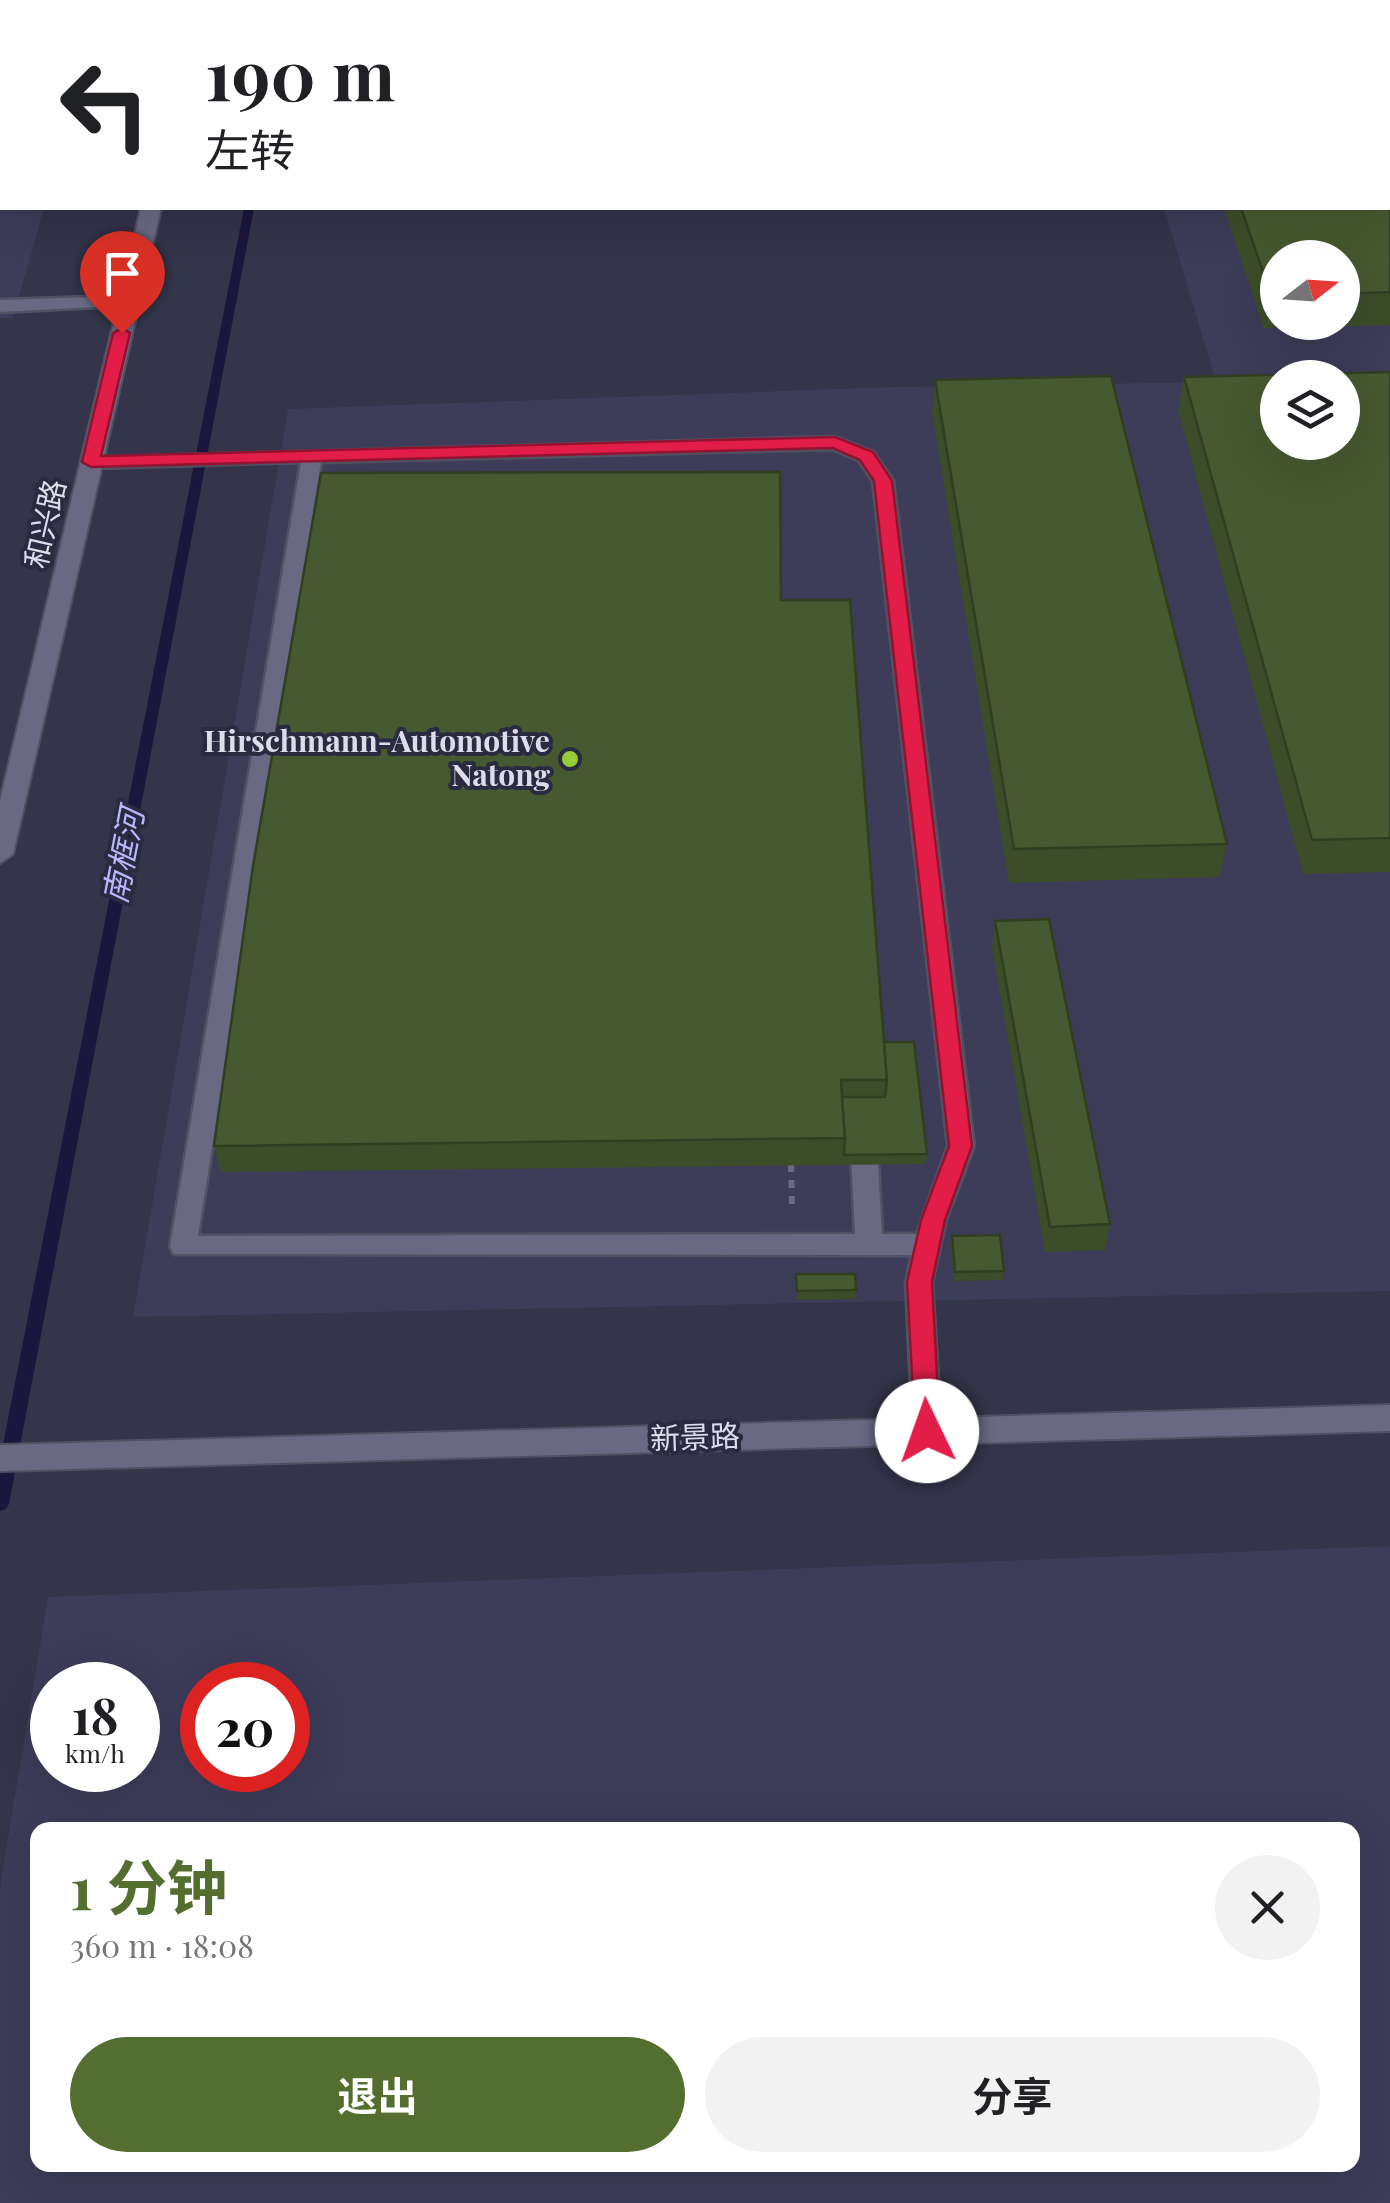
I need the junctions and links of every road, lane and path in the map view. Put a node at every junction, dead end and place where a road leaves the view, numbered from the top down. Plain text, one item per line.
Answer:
1 (151, 210) edge
2 (129, 301) junction
3 (0, 306) edge
4 (312, 456) junction
5 (91, 462) junction
6 (0, 854) edge
7 (862, 1106) edge
8 (869, 1244) junction
9 (928, 1244) junction
10 (1390, 1418) edge
11 (927, 1431) junction
12 (0, 1458) edge

1 - 2 street, 和兴路
2 - 3 lane
2 - 5 street, 和兴路
4 - 5 lane
4 - 8 lane
4 - 9 lane
5 - 6 street, 和兴路
7 - 8 lane
8 - 9 lane
9 - 11 lane
10 - 11 street, 新景路
11 - 12 street, 新景路

